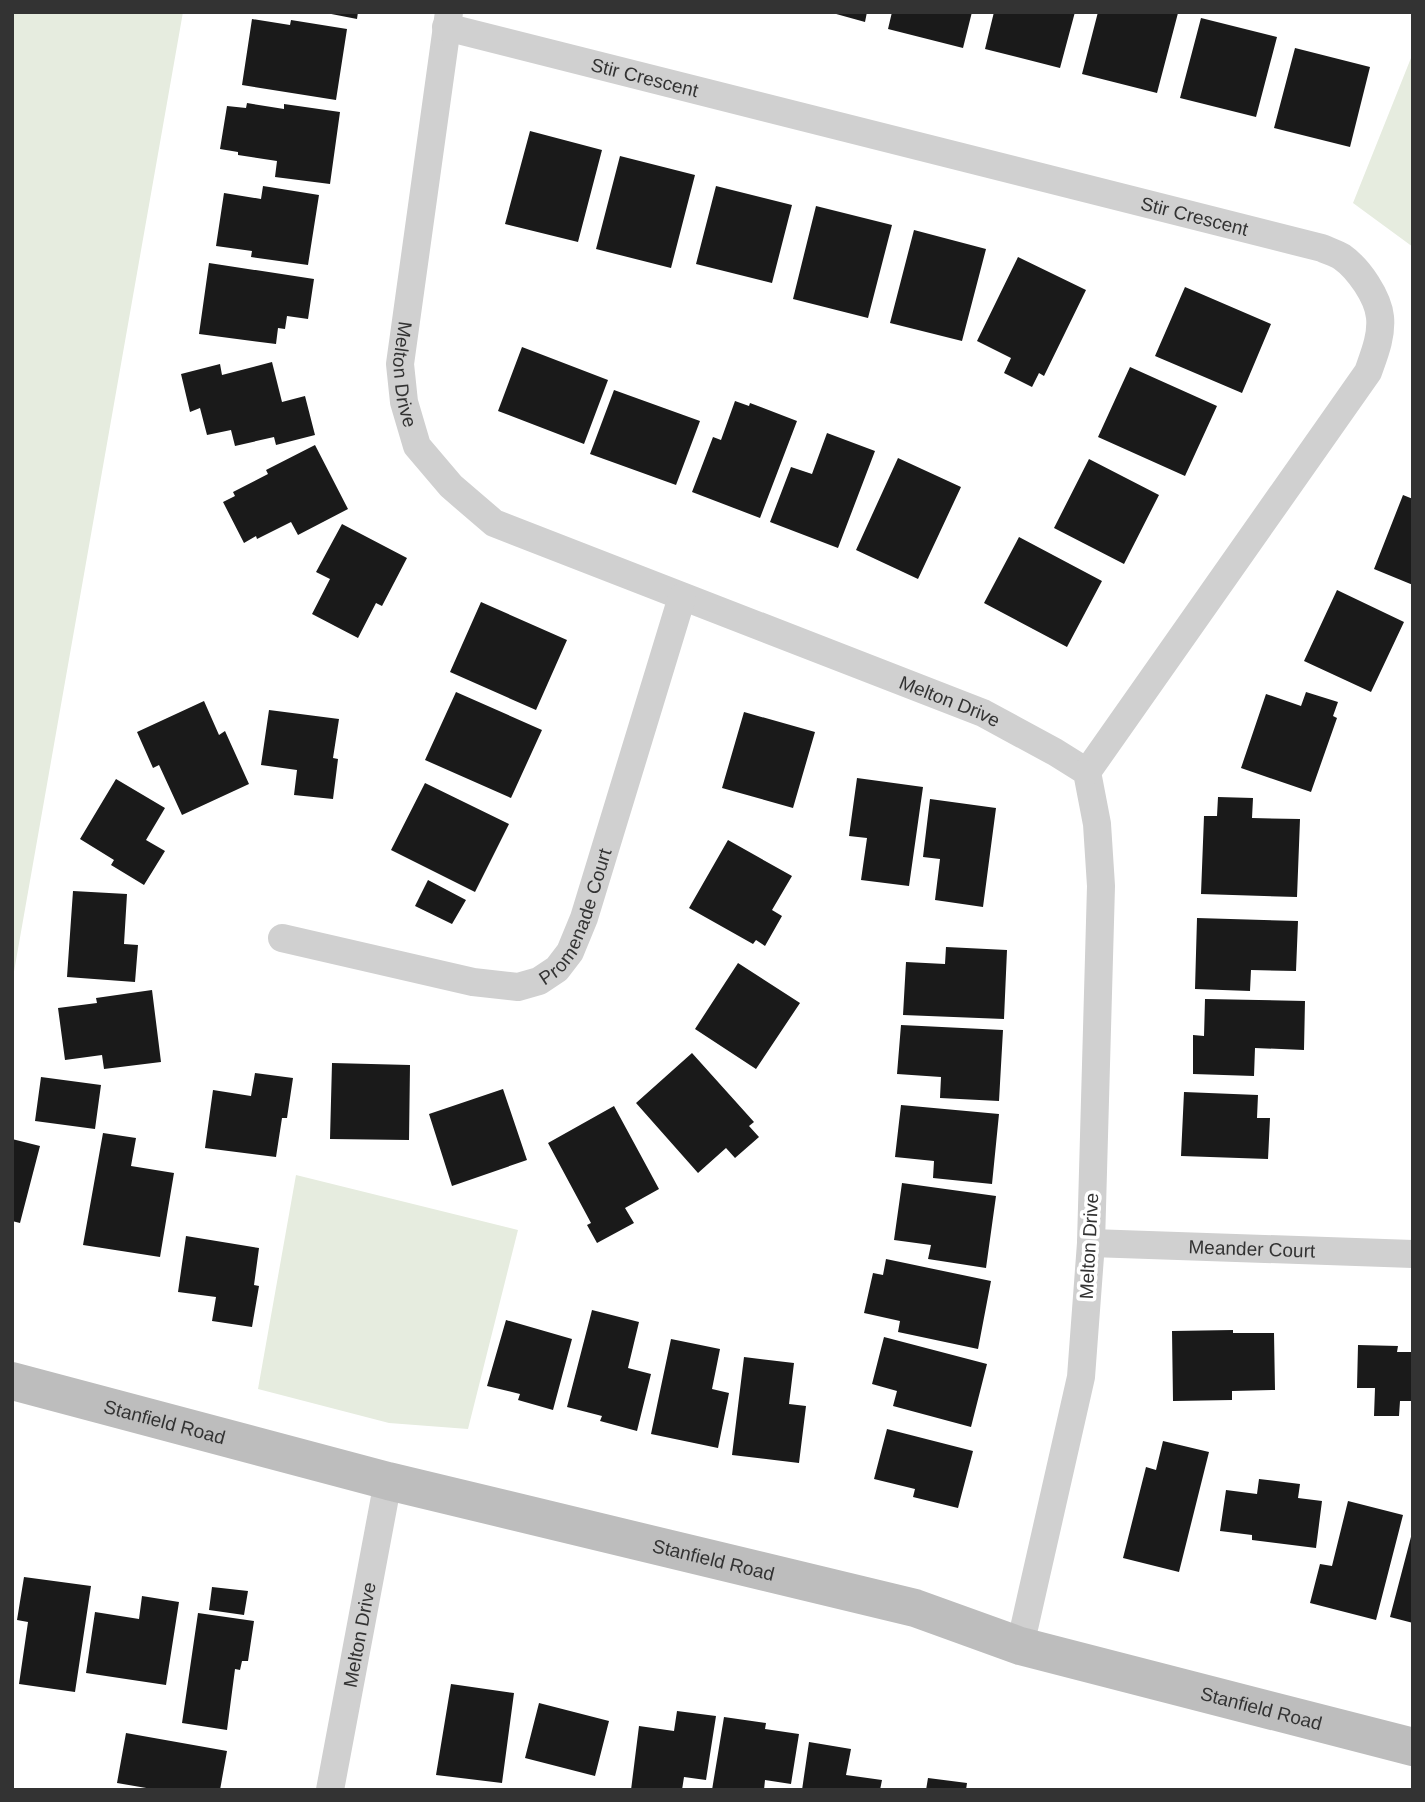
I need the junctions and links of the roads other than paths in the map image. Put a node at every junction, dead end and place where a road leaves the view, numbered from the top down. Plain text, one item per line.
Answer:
1 (447, 19) edge
2 (682, 597) junction
3 (1087, 772) junction
4 (282, 938) dead end
5 (1091, 1243) junction
6 (1413, 1254) edge
7 (12, 1381) edge
8 (388, 1481) junction
9 (1020, 1646) junction
10 (1413, 1747) edge
11 (330, 1790) edge

1 - 2 street, Melton Drive
1 - 3 street, Stir Crescent
2 - 3 street, Melton Drive
2 - 4 street, Promenade Court
3 - 5 street, Melton Drive
5 - 6 street, Meander Court
5 - 9 street, Melton Drive
7 - 8 street, Stanfield Road
8 - 9 street, Stanfield Road
8 - 11 street, Melton Drive
9 - 10 street, Stanfield Road

